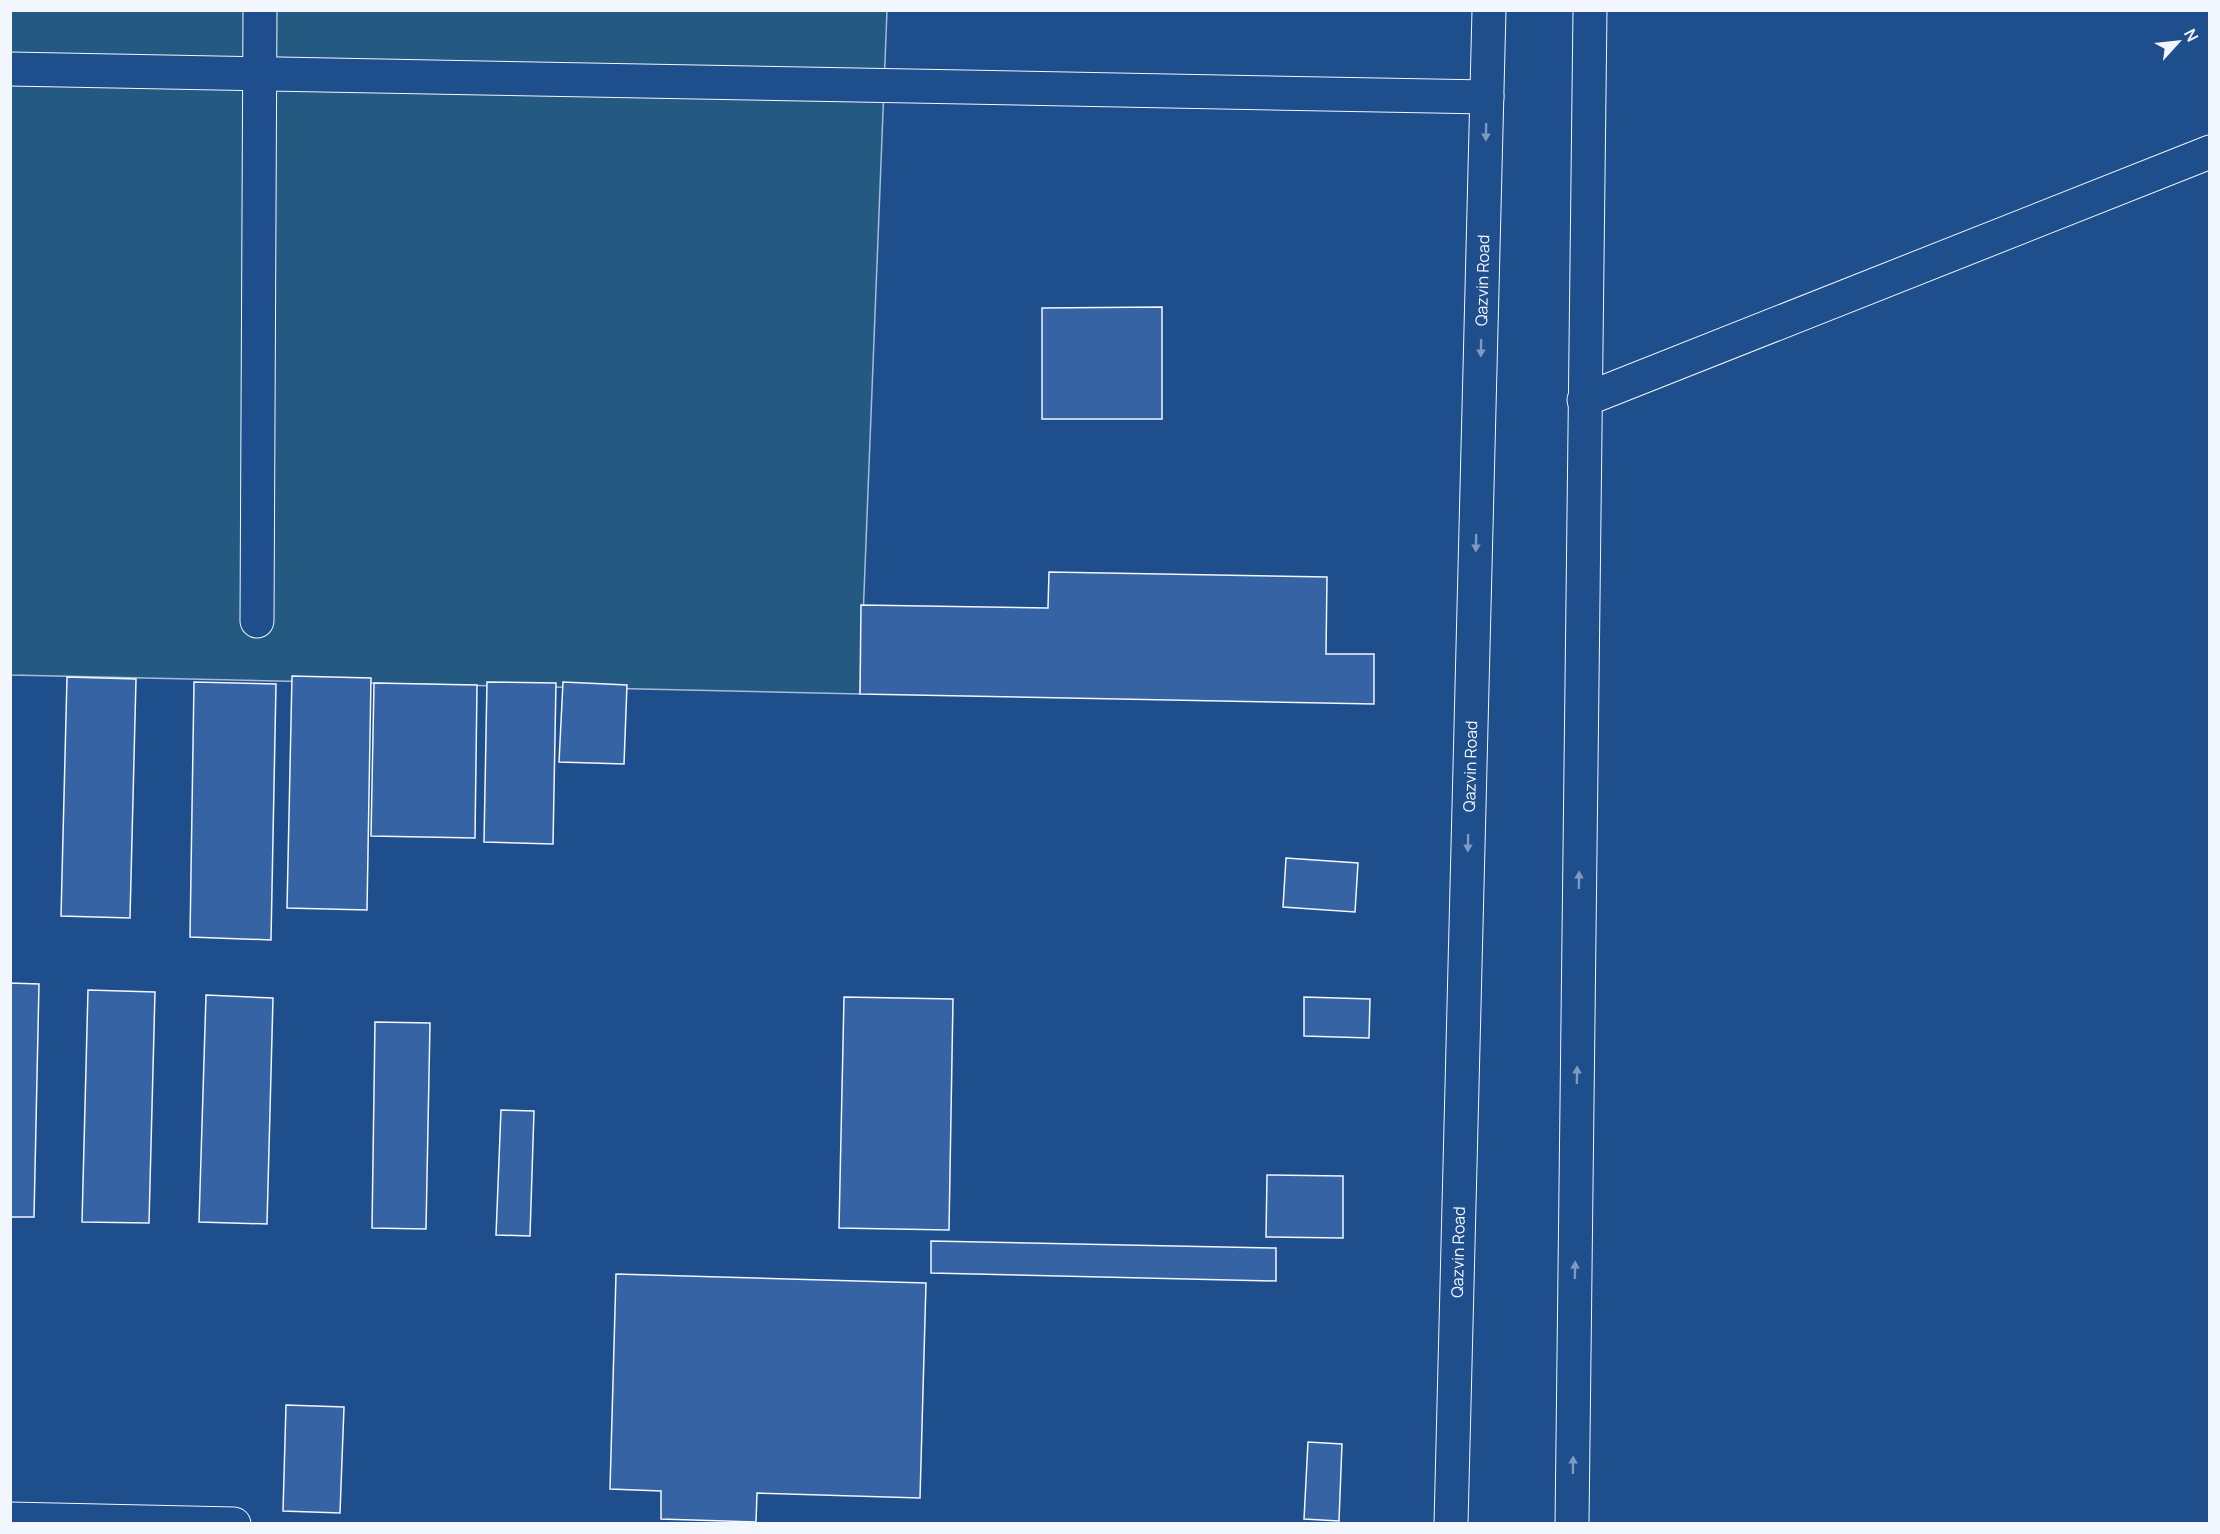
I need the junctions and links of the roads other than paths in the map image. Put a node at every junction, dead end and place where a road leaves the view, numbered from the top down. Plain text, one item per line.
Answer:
1 (260, 10) edge
2 (1489, 10) edge
3 (1590, 10) edge
4 (10, 69) edge
5 (260, 74) junction
6 (1487, 97) junction
7 (2210, 152) edge
8 (1584, 400) junction
9 (257, 621) dead end
10 (10, 1519) edge
11 (234, 1524) edge
12 (1451, 1524) edge
13 (1572, 1524) edge

1 - 5 main road
2 - 6 main road, Qazvin Road
3 - 8 main road
4 - 5 main road
5 - 6 main road
5 - 9 main road
6 -> 12 main road, Qazvin Road
7 - 8 main road
13 -> 8 main road
10 - 11 main road

